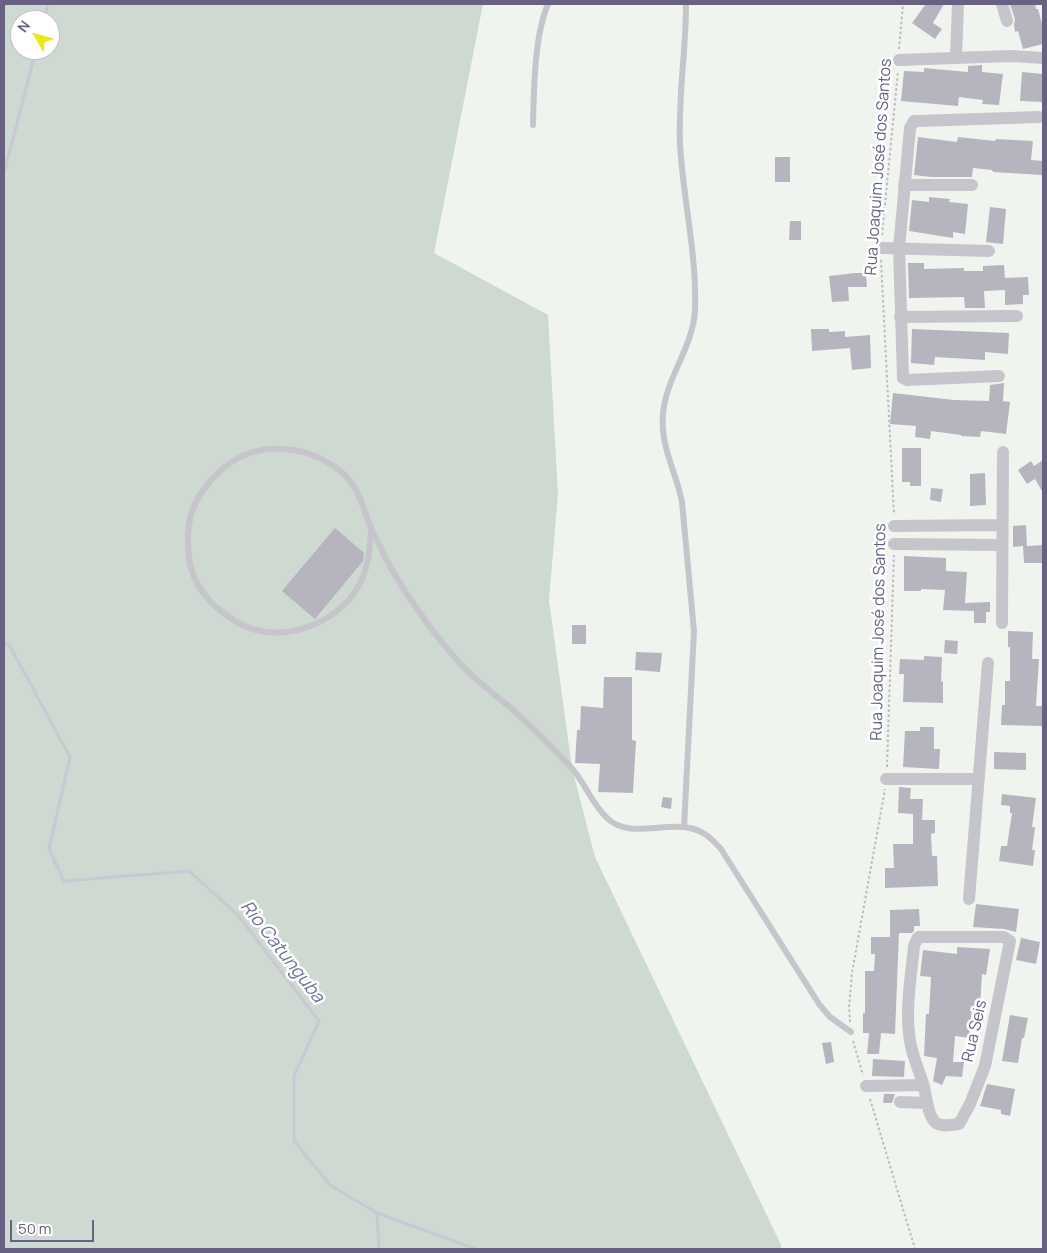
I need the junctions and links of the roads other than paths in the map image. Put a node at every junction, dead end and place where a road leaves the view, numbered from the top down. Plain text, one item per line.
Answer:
1 (548, 4) edge
2 (686, 4) edge
3 (958, 4) edge
4 (1002, 4) edge
5 (1007, 21) dead end
6 (956, 58) junction
7 (1043, 58) edge
8 (898, 60) road end
9 (1039, 117) dead end
10 (532, 125) dead end
11 (904, 185) junction
12 (972, 185) dead end
13 (881, 248) road end
14 (899, 248) junction
15 (989, 251) dead end
16 (1017, 316) dead end
17 (900, 317) junction
18 (999, 376) dead end
19 (1003, 452) dead end
20 (1001, 525) junction
21 (894, 526) road end
22 (371, 529) junction
23 (894, 544) road end
24 (1002, 545) junction
25 (1002, 623) dead end
26 (988, 664) dead end
27 (886, 779) road end
28 (978, 779) junction
29 (684, 827) junction
30 (968, 899) dead end
31 (851, 1032) road end
32 (923, 1085) junction
33 (866, 1086) road end
34 (900, 1102) dead end
35 (927, 1104) junction

1 - 10 lane
2 - 29 lane
3 - 6 street
4 - 5 street
6 - 7 street
6 - 8 street
9 - 11 street
11 - 12 street
11 - 14 street
13 - 14 street
14 - 15 street
14 - 17 street
16 - 17 street
17 - 18 street
19 - 20 street
20 - 21 street
20 - 24 street
22 - 22 lane
22 - 29 lane
23 - 24 street
24 - 25 street
26 - 28 street
27 - 28 street
28 - 30 street
29 - 31 lane
32 - 33 street
32 - 35 street
32 - 35 street, Rua Seis
34 - 35 street

